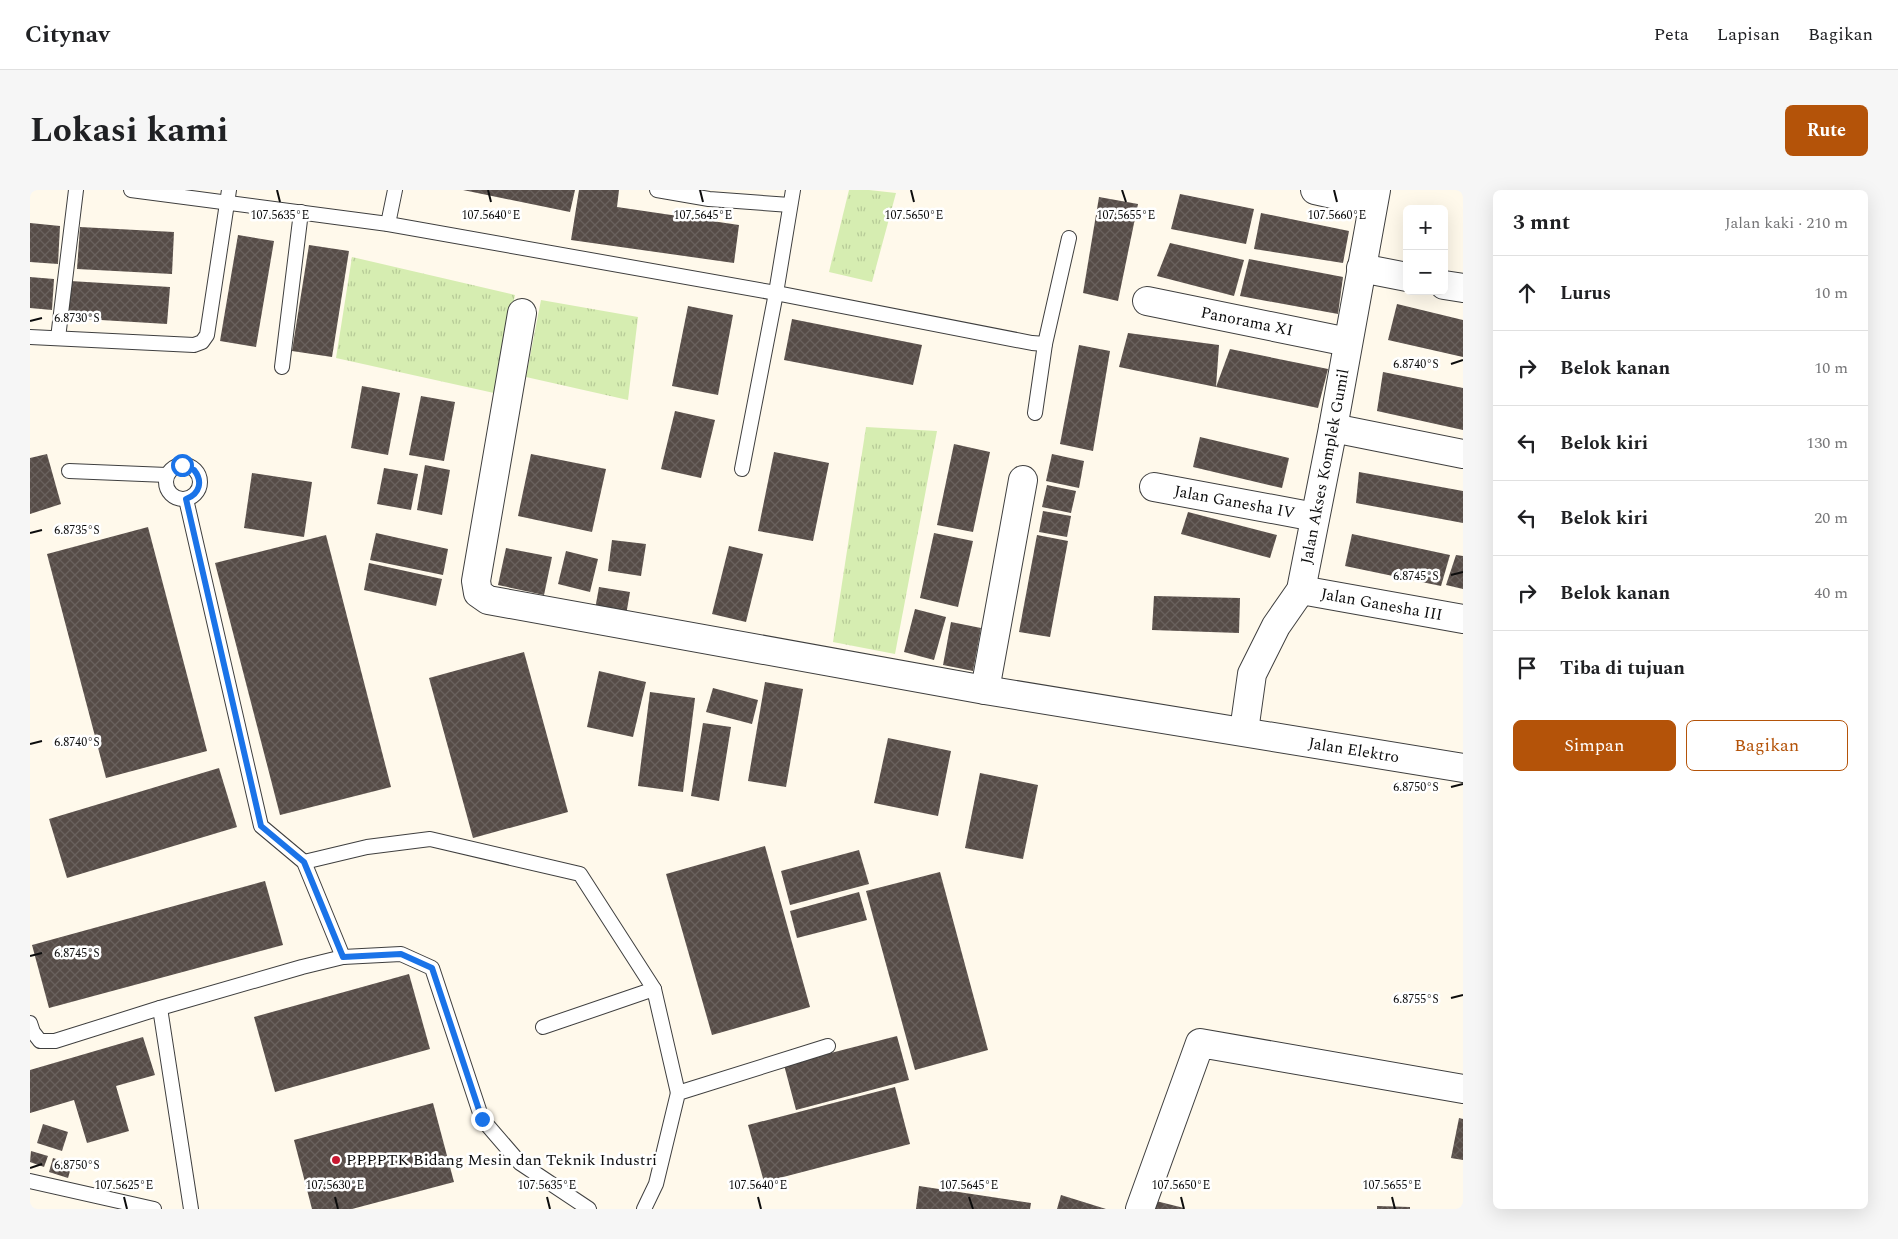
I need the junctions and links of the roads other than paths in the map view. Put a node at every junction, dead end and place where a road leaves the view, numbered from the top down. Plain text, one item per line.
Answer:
1 (76, 190) edge
2 (130, 190) edge
3 (395, 190) edge
4 (657, 190) edge
5 (793, 190) edge
6 (1315, 190) edge
7 (710, 194) edge
8 (229, 196) edge
9 (1375, 197) edge
10 (790, 205) junction
11 (301, 212) junction
12 (388, 224) junction
13 (1069, 238) dead end
14 (1361, 268) junction
15 (1403, 276) edge
16 (1448, 286) edge
17 (1463, 288) edge
18 (776, 293) junction
19 (1147, 301) dead end
20 (522, 313) dead end
21 (30, 337) edge
22 (58, 338) junction
23 (1348, 342) junction
24 (1045, 344) junction
25 (282, 367) dead end
26 (1035, 413) dead end
27 (1333, 428) junction
28 (1463, 454) edge
29 (742, 469) dead end
30 (69, 471) dead end
31 (167, 475) junction
32 (1023, 480) dead end
33 (1154, 487) dead end
34 (186, 499) junction
35 (1315, 517) junction
36 (1301, 590) junction
37 (1463, 619) edge
38 (985, 690) junction
39 (1244, 731) junction
40 (1463, 768) edge
41 (304, 862) junction
42 (343, 957) junction
43 (654, 989) junction
44 (160, 1008) junction
45 (30, 1023) edge
46 (542, 1027) dead end
47 (828, 1046) dead end
48 (1463, 1089) edge
49 (678, 1093) junction
50 (30, 1181) edge
51 (154, 1209) edge
52 (191, 1209) edge
53 (589, 1209) edge
54 (644, 1209) edge
55 (1140, 1209) edge

1 - 22 lane
2 - 8 lane
3 - 12 lane
4 - 7 lane
5 - 10 lane
6 - 9 street
7 - 10 lane
8 - 11 lane
8 - 22 lane
9 - 14 street, Jalan Akses Komplek Gumil
10 - 18 lane
11 - 12 lane
11 - 25 lane
12 - 18 lane
13 - 24 lane
14 - 15 street
14 - 23 street, Jalan Akses Komplek Gumil
16 - 17 street
18 - 24 lane
18 - 29 lane
19 - 23 street, Panorama XI
20 - 38 street, Jalan Elektro
21 - 22 lane
23 - 27 street, Jalan Akses Komplek Gumil
24 - 26 lane
27 - 28 street
27 - 35 street, Jalan Akses Komplek Gumil
30 - 31 lane
31 - 34 lane
31 - 34 lane
32 - 38 street
33 - 35 street, Jalan Ganesha IV
34 - 41 lane
35 - 36 street, Jalan Akses Komplek Gumil
36 - 37 street, Jalan Ganesha III
36 - 39 street, Jalan Akses Komplek Gumil
38 - 39 street, Jalan Elektro
39 - 40 street, Jalan Elektro
41 - 42 lane
41 - 43 lane
42 - 44 lane
42 - 53 lane
43 - 46 lane
43 - 49 lane
44 - 45 lane
44 - 52 lane
47 - 49 lane
48 - 55 street
49 - 54 lane
50 - 51 lane

